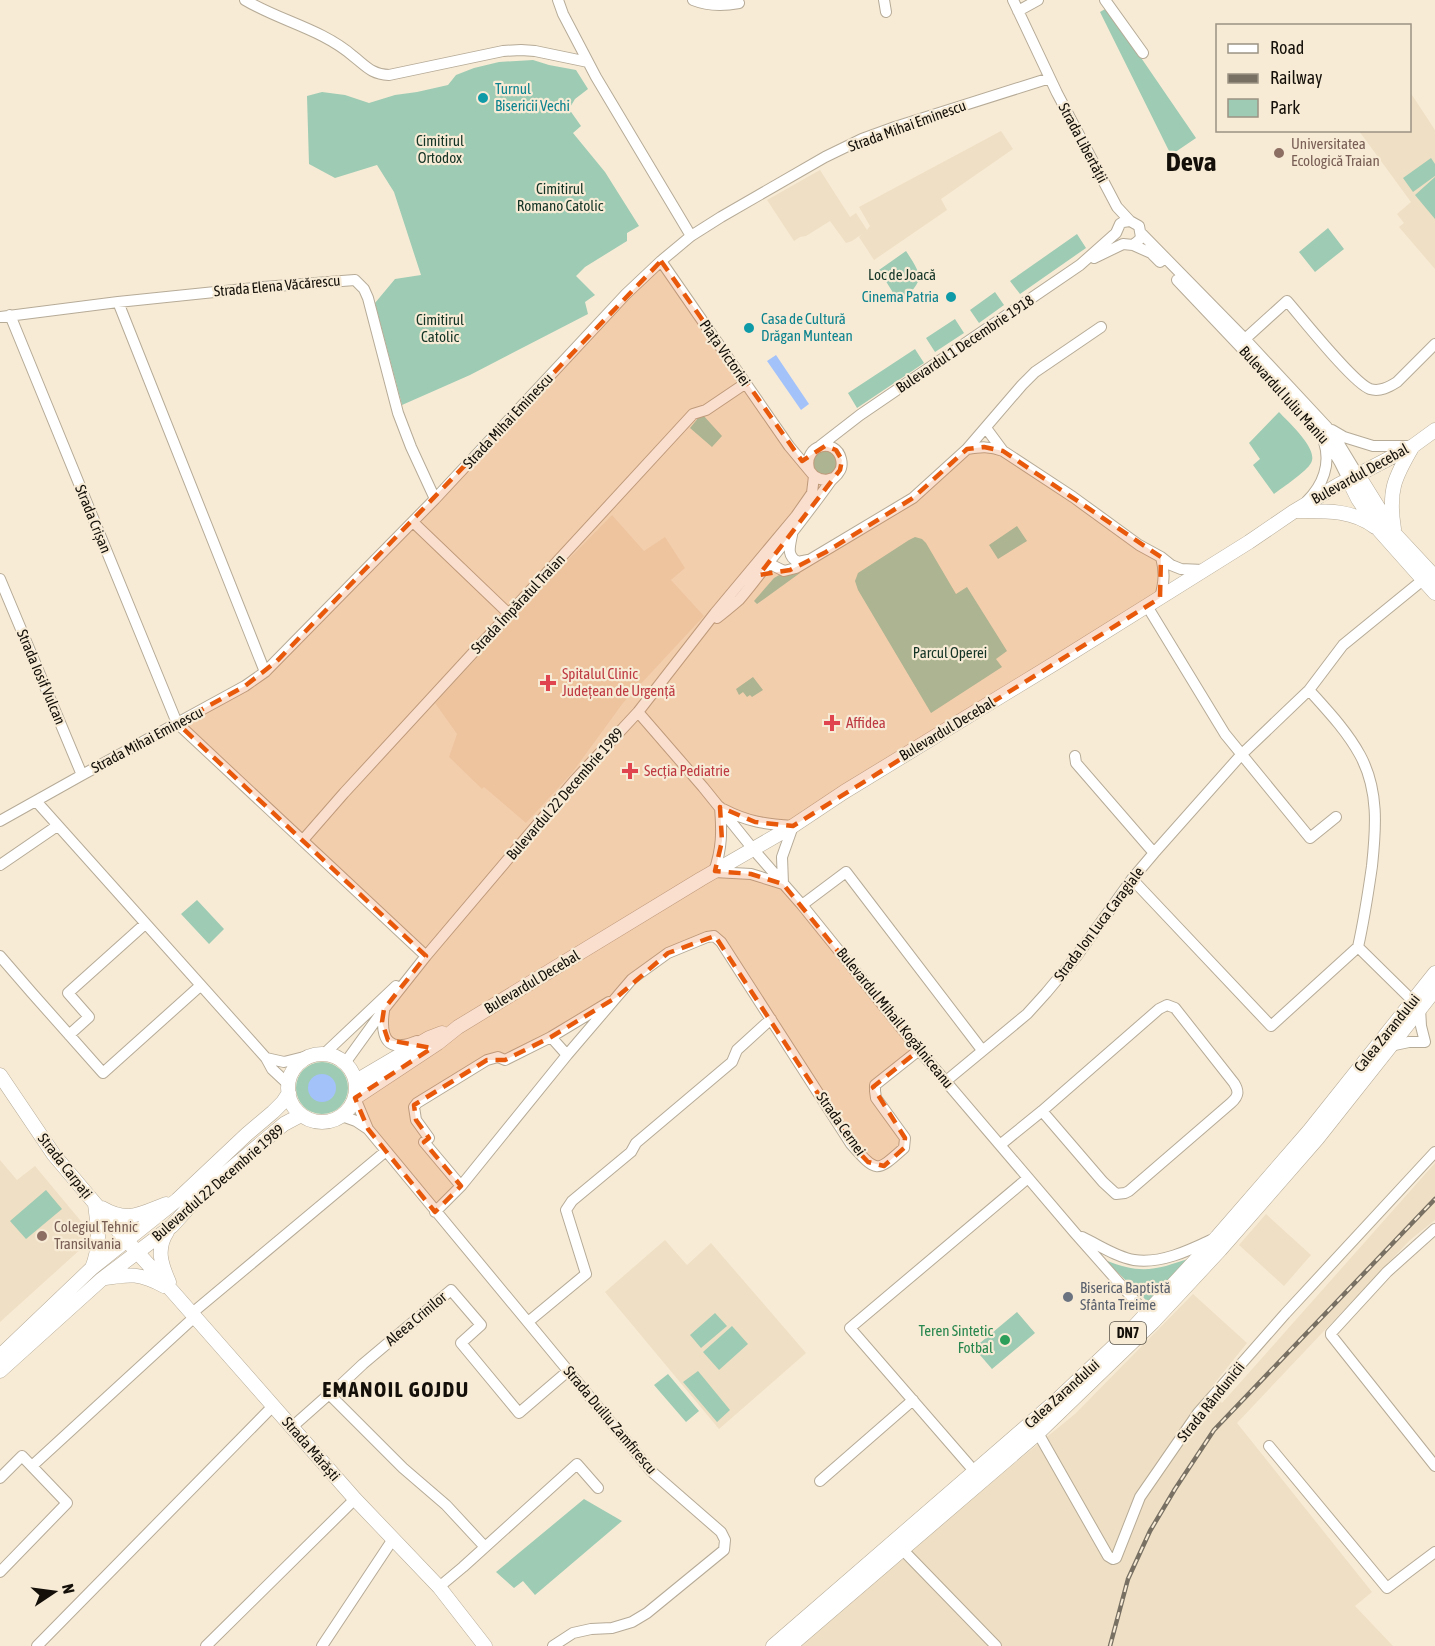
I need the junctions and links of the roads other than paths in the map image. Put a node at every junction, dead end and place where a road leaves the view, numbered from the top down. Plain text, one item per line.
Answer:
1 (246, 0) edge
2 (558, 0) edge
3 (693, 0) edge
4 (884, 0) edge
5 (1013, 0) edge
6 (1038, 0) edge
7 (1105, 0) edge
8 (739, 3) dead end
9 (1018, 11) junction
10 (886, 12) dead end
11 (1143, 53) dead end
12 (588, 62) junction
13 (1050, 78) junction
14 (1122, 226) junction
15 (1141, 233) junction
16 (692, 236) junction
17 (1128, 245) junction
18 (661, 261) junction
19 (1080, 265) junction
20 (118, 302) junction
21 (5, 316) edge
22 (1101, 327) dead end
23 (1245, 339) junction
24 (1435, 344) edge
25 (746, 383) junction
26 (849, 423) junction
27 (986, 429) junction
28 (1324, 430) junction
29 (1435, 430) edge
30 (789, 446) junction
31 (1413, 446) junction
32 (818, 447) junction
33 (967, 450) junction
34 (1003, 451) junction
35 (840, 454) junction
36 (811, 472) junction
37 (1353, 477) junction
38 (833, 478) junction
39 (435, 499) junction
40 (1293, 512) junction
41 (413, 522) junction
42 (1379, 531) junction
43 (1394, 533) junction
44 (792, 535) junction
45 (778, 545) junction
46 (1161, 557) junction
47 (808, 560) junction
48 (768, 563) junction
49 (796, 568) junction
50 (1203, 570) junction
51 (1429, 578) edge
52 (0, 579) edge
53 (1435, 592) edge
54 (1160, 598) junction
55 (1147, 606) junction
56 (508, 614) junction
57 (702, 630) junction
58 (266, 672) junction
59 (1309, 690) junction
60 (638, 712) junction
61 (177, 723) junction
62 (1241, 755) junction
63 (1075, 756) dead end
64 (82, 775) junction
65 (36, 801) junction
66 (720, 807) junction
67 (1336, 817) dead end
68 (0, 821) edge
69 (57, 826) junction
70 (793, 826) junction
71 (303, 840) junction
72 (753, 849) junction
73 (1154, 853) junction
74 (0, 865) edge
75 (714, 872) junction
76 (1132, 879) junction
77 (783, 884) junction
78 (802, 905) junction
79 (145, 924) junction
80 (1358, 947) junction
81 (0, 956) edge
82 (426, 956) junction
83 (1435, 973) edge
84 (200, 986) junction
85 (1435, 990) edge
86 (617, 997) junction
87 (1417, 1004) junction
88 (384, 1009) junction
89 (771, 1019) junction
90 (1403, 1022) junction
91 (458, 1027) junction
92 (69, 1035) junction
93 (551, 1037) junction
94 (429, 1038) junction
95 (1425, 1042) junction
96 (1390, 1046) junction
97 (919, 1050) junction
98 (982, 1050) junction
99 (1435, 1050) edge
100 (318, 1055) junction
101 (567, 1055) junction
102 (266, 1058) junction
103 (345, 1063) junction
104 (0, 1075) edge
105 (356, 1082) junction
106 (946, 1082) junction
107 (288, 1089) junction
108 (355, 1098) junction
109 (1042, 1111) junction
110 (301, 1115) junction
111 (342, 1116) junction
112 (368, 1129) junction
113 (1000, 1145) junction
114 (386, 1151) junction
115 (1435, 1152) edge
116 (1028, 1178) junction
117 (461, 1186) junction
118 (177, 1200) junction
119 (95, 1204) junction
120 (435, 1212) junction
121 (172, 1226) junction
122 (1432, 1232) edge
123 (1075, 1233) junction
124 (1217, 1238) junction
125 (126, 1241) junction
126 (1435, 1246) edge
127 (137, 1253) junction
128 (92, 1268) junction
129 (102, 1279) junction
130 (173, 1292) junction
131 (194, 1316) junction
132 (1150, 1318) junction
133 (528, 1323) junction
134 (0, 1356) edge
135 (0, 1371) edge
136 (568, 1371) junction
137 (330, 1395) junction
138 (913, 1400) junction
139 (273, 1406) junction
140 (292, 1427) junction
141 (1038, 1433) junction
142 (1269, 1446) dead end
143 (32, 1466) junction
144 (1435, 1466) edge
145 (975, 1472) junction
146 (0, 1478) edge
147 (820, 1481) dead end
148 (598, 1488) dead end
149 (355, 1499) junction
150 (393, 1539) junction
151 (898, 1546) junction
152 (485, 1547) junction
153 (1435, 1551) edge
154 (0, 1572) edge
155 (439, 1587) junction
156 (37, 1646) edge
157 (206, 1646) edge
158 (322, 1646) edge
159 (485, 1646) edge
160 (553, 1646) edge
161 (773, 1646) edge
162 (790, 1646) edge
163 (996, 1646) edge

1 - 12 street
2 - 12 street
3 - 8 street
4 - 10 street
5 - 9 street, Strada Libertății
6 - 9 street
7 - 11 street
9 - 13 street, Strada Libertății
12 - 16 street
13 - 14 street, Strada Libertății
13 - 16 street, Strada Mihai Eminescu
14 - 15 street
14 - 17 street
14 - 19 street
15 - 17 street
15 - 23 street, Bulevardul Iuliu Maniu
16 - 18 street, Strada Mihai Eminescu
17 - 19 street
17 - 28 street, Bulevardul Iuliu Maniu
18 - 25 street, Piața Victoriei
18 - 39 street, Strada Mihai Eminescu
19 - 26 street, Bulevardul 1 Decembrie 1918
20 - 21 street, Strada Elena Văcărescu
20 - 39 street, Strada Elena Văcărescu
20 - 58 street
21 - 61 street, Strada Crișan
22 - 27 street
23 - 24 street
23 - 28 street, Bulevardul Iuliu Maniu
25 - 30 street, Piața Victoriei
25 - 56 street, Strada Împăratul Traian
26 - 32 street, Bulevardul 1 Decembrie 1918
26 - 35 street
27 - 33 street
27 - 34 street
28 - 31 street
28 - 37 street, Bulevardul Iuliu Maniu
28 - 40 street
29 - 31 main road, Bulevardul Decebal
30 - 32 street
30 - 36 street, Piața Victoriei
31 - 37 main road, Bulevardul Decebal
31 - 43 main road
32 - 35 street
32 - 36 street
33 - 34 street
33 - 47 street
34 - 46 street
35 - 38 street
36 - 38 street
36 - 45 street, Bulevardul 22 Decembrie 1989
37 - 40 main road, Bulevardul Decebal
37 - 42 main road, Bulevardul Iuliu Maniu
37 - 43 main road, Bulevardul Iuliu Maniu
38 - 44 street, Bulevardul 22 Decembrie 1989
39 - 41 street, Strada Mihai Eminescu
40 - 42 main road
40 - 50 main road, Bulevardul Decebal
41 - 56 street
41 - 58 street, Strada Mihai Eminescu
42 - 51 main road, Bulevardul Iuliu Maniu
43 - 51 main road, Bulevardul Iuliu Maniu
44 - 45 street, Bulevardul 22 Decembrie 1989
44 - 47 street
45 - 48 street, Bulevardul 22 Decembrie 1989
45 - 49 street
45 - 57 street, Bulevardul 22 Decembrie 1989
46 - 50 street
46 - 54 street
47 - 49 street
48 - 49 street
48 - 57 street, Bulevardul 22 Decembrie 1989
50 - 54 main road, Bulevardul Decebal
51 - 53 main road, Bulevardul Iuliu Maniu
51 - 59 street, Strada Ion Luca Caragiale
52 - 64 street, Strada Iosif Vulcan
54 - 55 main road, Bulevardul Decebal
55 - 62 street
55 - 70 main road, Bulevardul Decebal
56 - 71 street, Strada Împăratul Traian
57 - 60 street, Bulevardul 22 Decembrie 1989
58 - 61 street, Strada Mihai Eminescu
59 - 62 street, Strada Ion Luca Caragiale
59 - 80 street
60 - 66 street, Bulevardul Mihail Kogălniceanu
60 - 82 street, Bulevardul 22 Decembrie 1989
61 - 64 street, Strada Mihai Eminescu
61 - 71 street
62 - 67 street
62 - 73 street, Strada Ion Luca Caragiale
63 - 73 street
64 - 65 street, Strada Mihai Eminescu
65 - 68 street, Strada Mihai Eminescu
65 - 69 street
66 - 70 street
66 - 72 street, Bulevardul Mihail Kogălniceanu
66 - 75 street
69 - 74 street
69 - 79 street
70 - 72 main road, Bulevardul Decebal
70 - 77 street
71 - 82 street
72 - 75 main road, Bulevardul Decebal
72 - 77 street, Bulevardul Mihail Kogălniceanu
73 - 76 street, Strada Ion Luca Caragiale
75 - 77 street
75 - 91 main road, Bulevardul Decebal
76 - 80 street
76 - 98 street, Strada Ion Luca Caragiale
77 - 78 street, Bulevardul Mihail Kogălniceanu
78 - 97 street, Bulevardul Mihail Kogălniceanu
78 - 98 street
79 - 84 street
79 - 92 street
80 - 87 street
81 - 92 street
82 - 88 street, Bulevardul 22 Decembrie 1989
82 - 100 street, Bulevardul 22 Decembrie 1989
83 - 87 main road, Calea Zarandului / DN7
84 - 92 street
84 - 102 street
85 - 87 main road, Calea Zarandului / DN7
86 - 89 street, Strada Cernei
86 - 93 street
86 - 101 street
87 - 90 main road, Calea Zarandului / DN7
87 - 95 street
88 - 94 street
88 - 103 street, Bulevardul 22 Decembrie 1989
89 - 97 street, Strada Cernei
89 - 133 street
90 - 95 street
90 - 96 main road, Calea Zarandului / DN7
90 - 124 main road, Calea Zarandului / DN7
91 - 94 main road, Bulevardul Decebal
91 - 108 main road, Bulevardul Decebal
93 - 101 street
93 - 117 street
94 - 105 main road, Bulevardul Decebal
95 - 96 street
95 - 99 street
96 - 132 main road, Calea Zarandului / DN7
97 - 106 street, Bulevardul Mihail Kogălniceanu
98 - 106 street, Strada Ion Luca Caragiale
100 - 102 street
100 - 103 main road
100 - 107 main road
101 - 117 street
102 - 107 street
103 - 105 main road
104 - 119 main road, Strada Carpați
105 - 108 main road
106 - 113 street, Bulevardul Mihail Kogălniceanu
107 - 110 main road
107 - 118 main road, Bulevardul 22 Decembrie 1989
108 - 111 main road
108 - 112 street
109 - 109 street
109 - 113 street
110 - 111 main road
110 - 121 main road, Bulevardul 22 Decembrie 1989
111 - 112 street
112 - 114 street, Strada Duiliu Zamfirescu
113 - 116 street, Bulevardul Mihail Kogălniceanu
114 - 120 street, Strada Duiliu Zamfirescu
114 - 131 street
115 - 141 street, Strada Rândunicii
116 - 123 street, Bulevardul Mihail Kogălniceanu
116 - 138 street
117 - 120 street
118 - 119 main road
118 - 125 main road, Bulevardul 22 Decembrie 1989
119 - 125 main road, Strada Carpați
119 - 128 main road
120 - 133 street, Strada Duiliu Zamfirescu
121 - 127 main road, Bulevardul 22 Decembrie 1989
121 - 130 main road
122 - 126 street
122 - 144 street
123 - 124 street
123 - 132 street, Bulevardul Mihail Kogălniceanu
124 - 132 main road, Calea Zarandului / DN7
125 - 127 main road, Strada Carpați
125 - 128 main road, Bulevardul 22 Decembrie 1989
127 - 129 main road, Bulevardul 22 Decembrie 1989
127 - 130 main road, Strada Mărăști
128 - 134 main road, Bulevardul 22 Decembrie 1989
129 - 130 main road
129 - 135 main road, Bulevardul 22 Decembrie 1989
130 - 131 main road, Strada Mărăști
131 - 139 main road, Strada Mărăști
131 - 143 street
132 - 141 main road, Calea Zarandului / DN7
132 - 145 main road, Calea Zarandului / DN7
133 - 136 street, Strada Duiliu Zamfirescu
136 - 137 street, Aleea Crinilor
136 - 160 street, Strada Duiliu Zamfirescu
137 - 140 street, Aleea Crinilor
137 - 152 street
138 - 145 street
138 - 147 street
139 - 140 main road, Strada Mărăști
139 - 156 street
140 - 149 main road, Strada Mărăști
141 - 151 main road, Calea Zarandului / DN7
142 - 153 street
143 - 146 street
143 - 154 street
145 - 151 main road, Calea Zarandului / DN7
148 - 152 street
149 - 150 main road, Strada Mărăști
149 - 157 street
150 - 155 main road, Strada Mărăști
150 - 158 street
151 - 161 main road, Calea Zarandului / DN7
151 - 162 main road, Calea Zarandului / DN7
151 - 163 street
152 - 155 street
155 - 159 main road, Strada Mărăști

